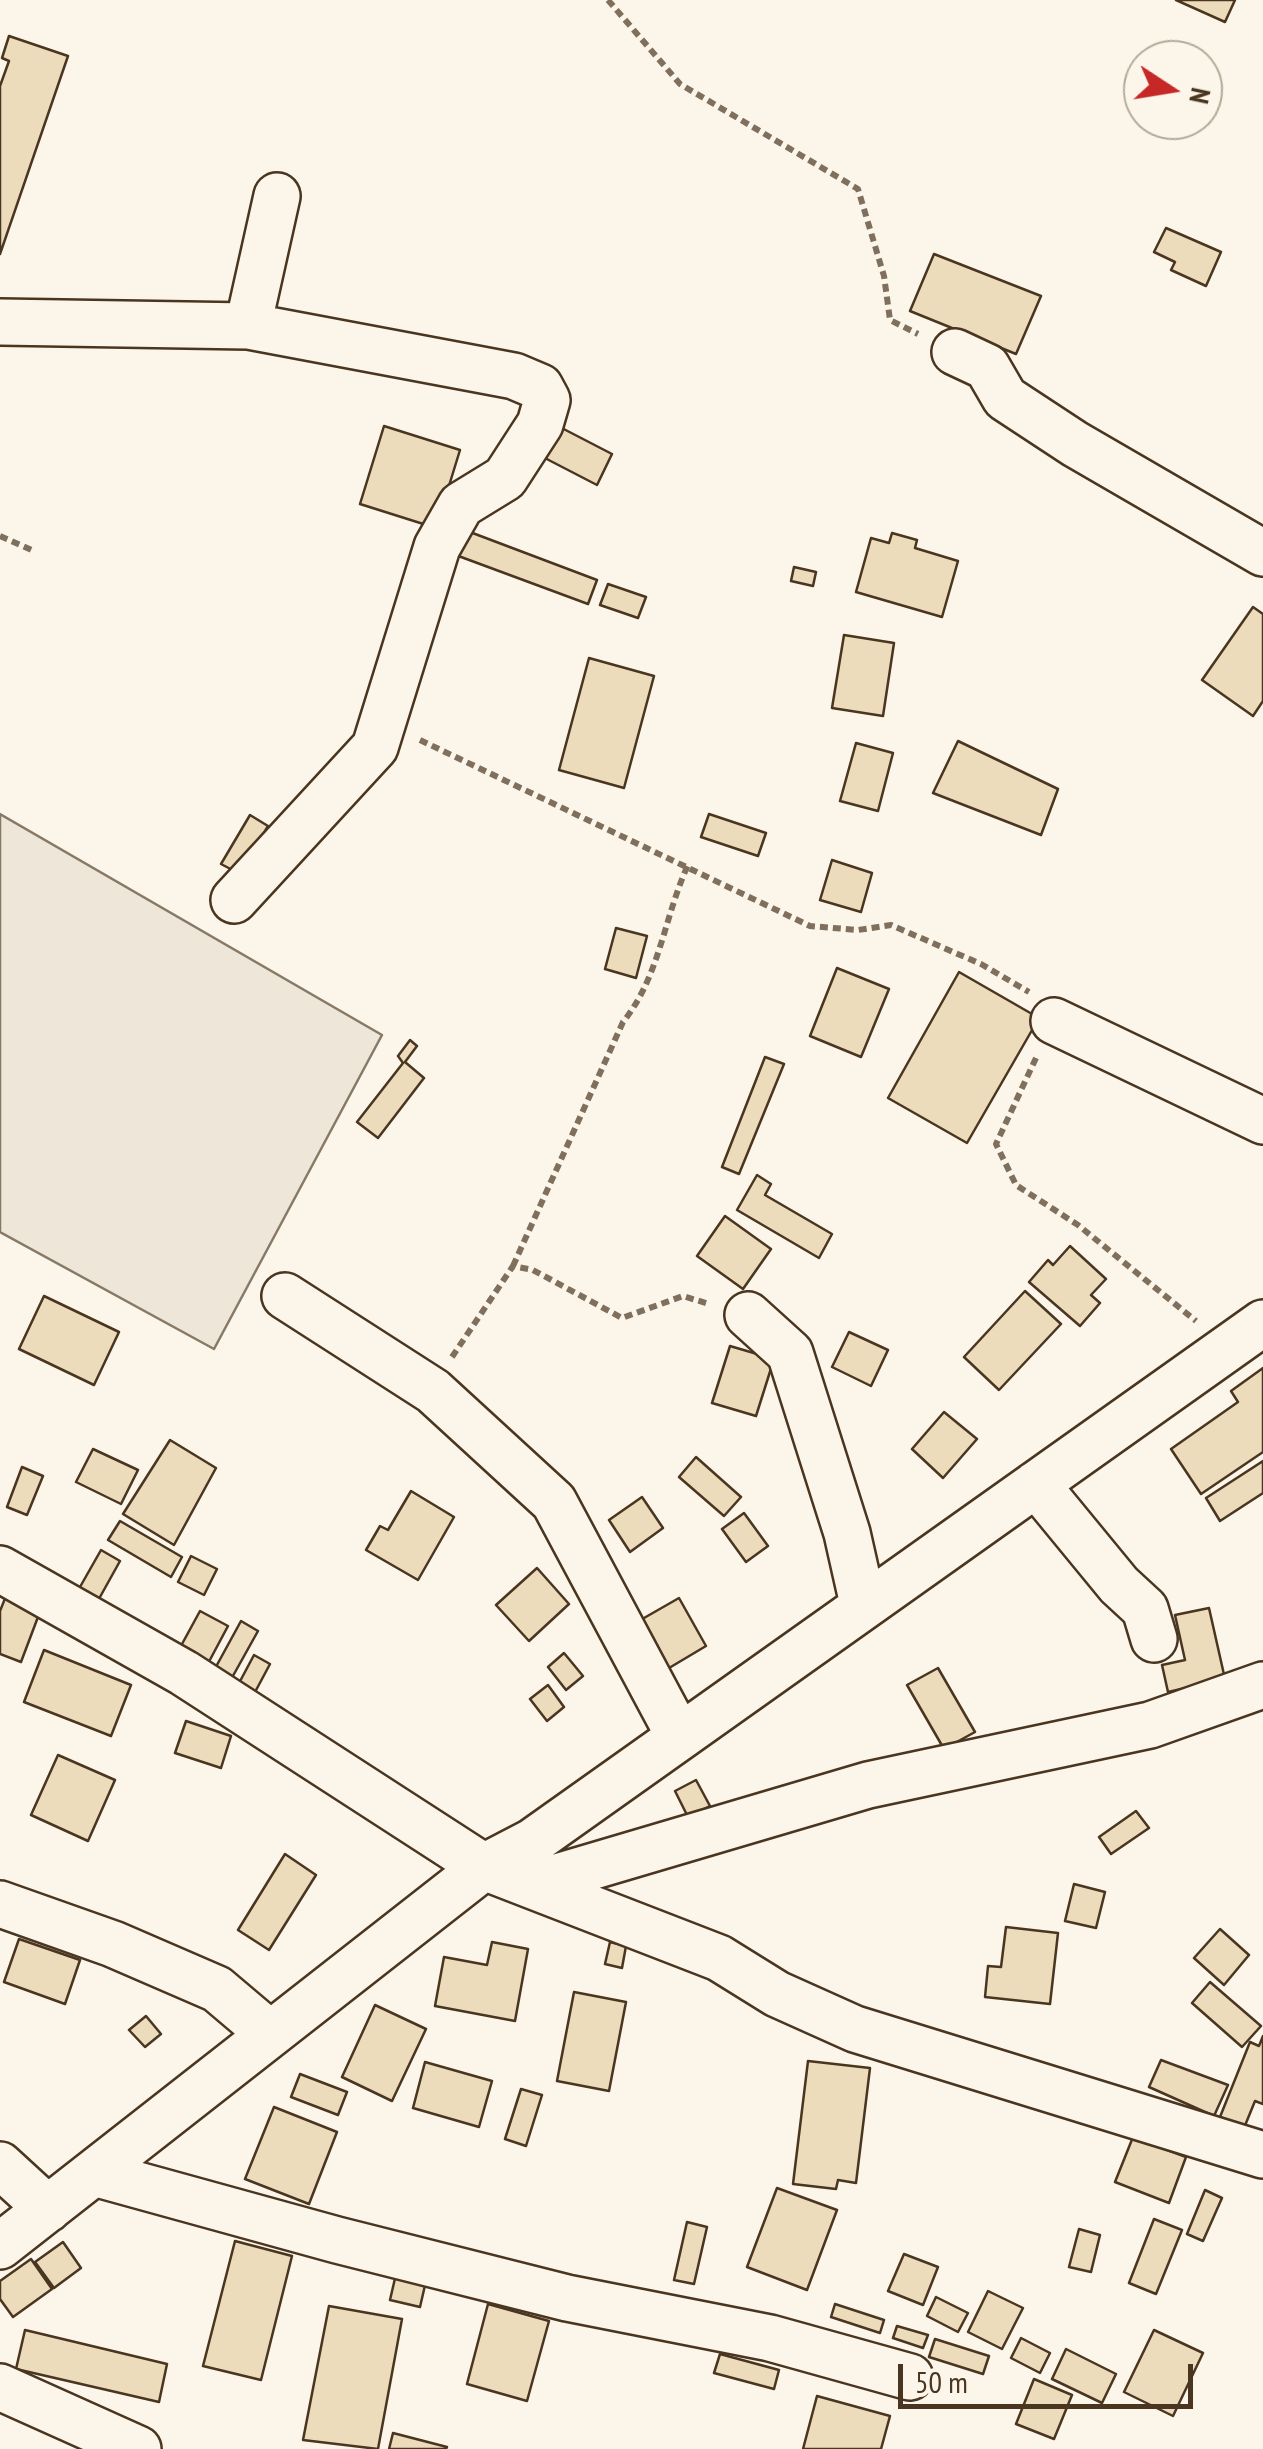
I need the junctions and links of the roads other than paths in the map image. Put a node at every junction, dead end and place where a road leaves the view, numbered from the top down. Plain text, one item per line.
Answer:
1 (276, 196) dead end
2 (0, 322) edge
3 (248, 326) junction
4 (955, 352) road end
5 (1263, 553) edge
6 (234, 900) dead end
7 (1054, 1021) road end
8 (1263, 1121) edge
9 (284, 1296) dead end
10 (748, 1316) road end
11 (1263, 1323) edge
12 (1036, 1484) junction
13 (0, 1569) edge
14 (863, 1604) junction
15 (1154, 1639) dead end
16 (1263, 1685) edge
17 (678, 1734) junction
18 (484, 1867) junction
19 (533, 1884) junction
20 (0, 1904) edge
21 (269, 2033) junction
22 (1263, 2155) edge
23 (0, 2165) edge
24 (94, 2172) junction
25 (48, 2209) junction
26 (0, 2246) edge
27 (910, 2377) dead end
28 (0, 2388) edge
29 (138, 2449) edge

1 - 3 street
2 - 3 street
3 - 6 street
4 - 5 street
7 - 8 street
9 - 17 street
10 - 14 street
11 - 12 street
12 - 14 street
12 - 15 street
13 - 18 street
14 - 17 street
16 - 19 street
17 - 18 street
18 - 19 street
18 - 21 street
19 - 22 street
20 - 21 street
21 - 24 street
23 - 25 street
24 - 25 street
24 - 27 street
25 - 26 street
28 - 29 street

